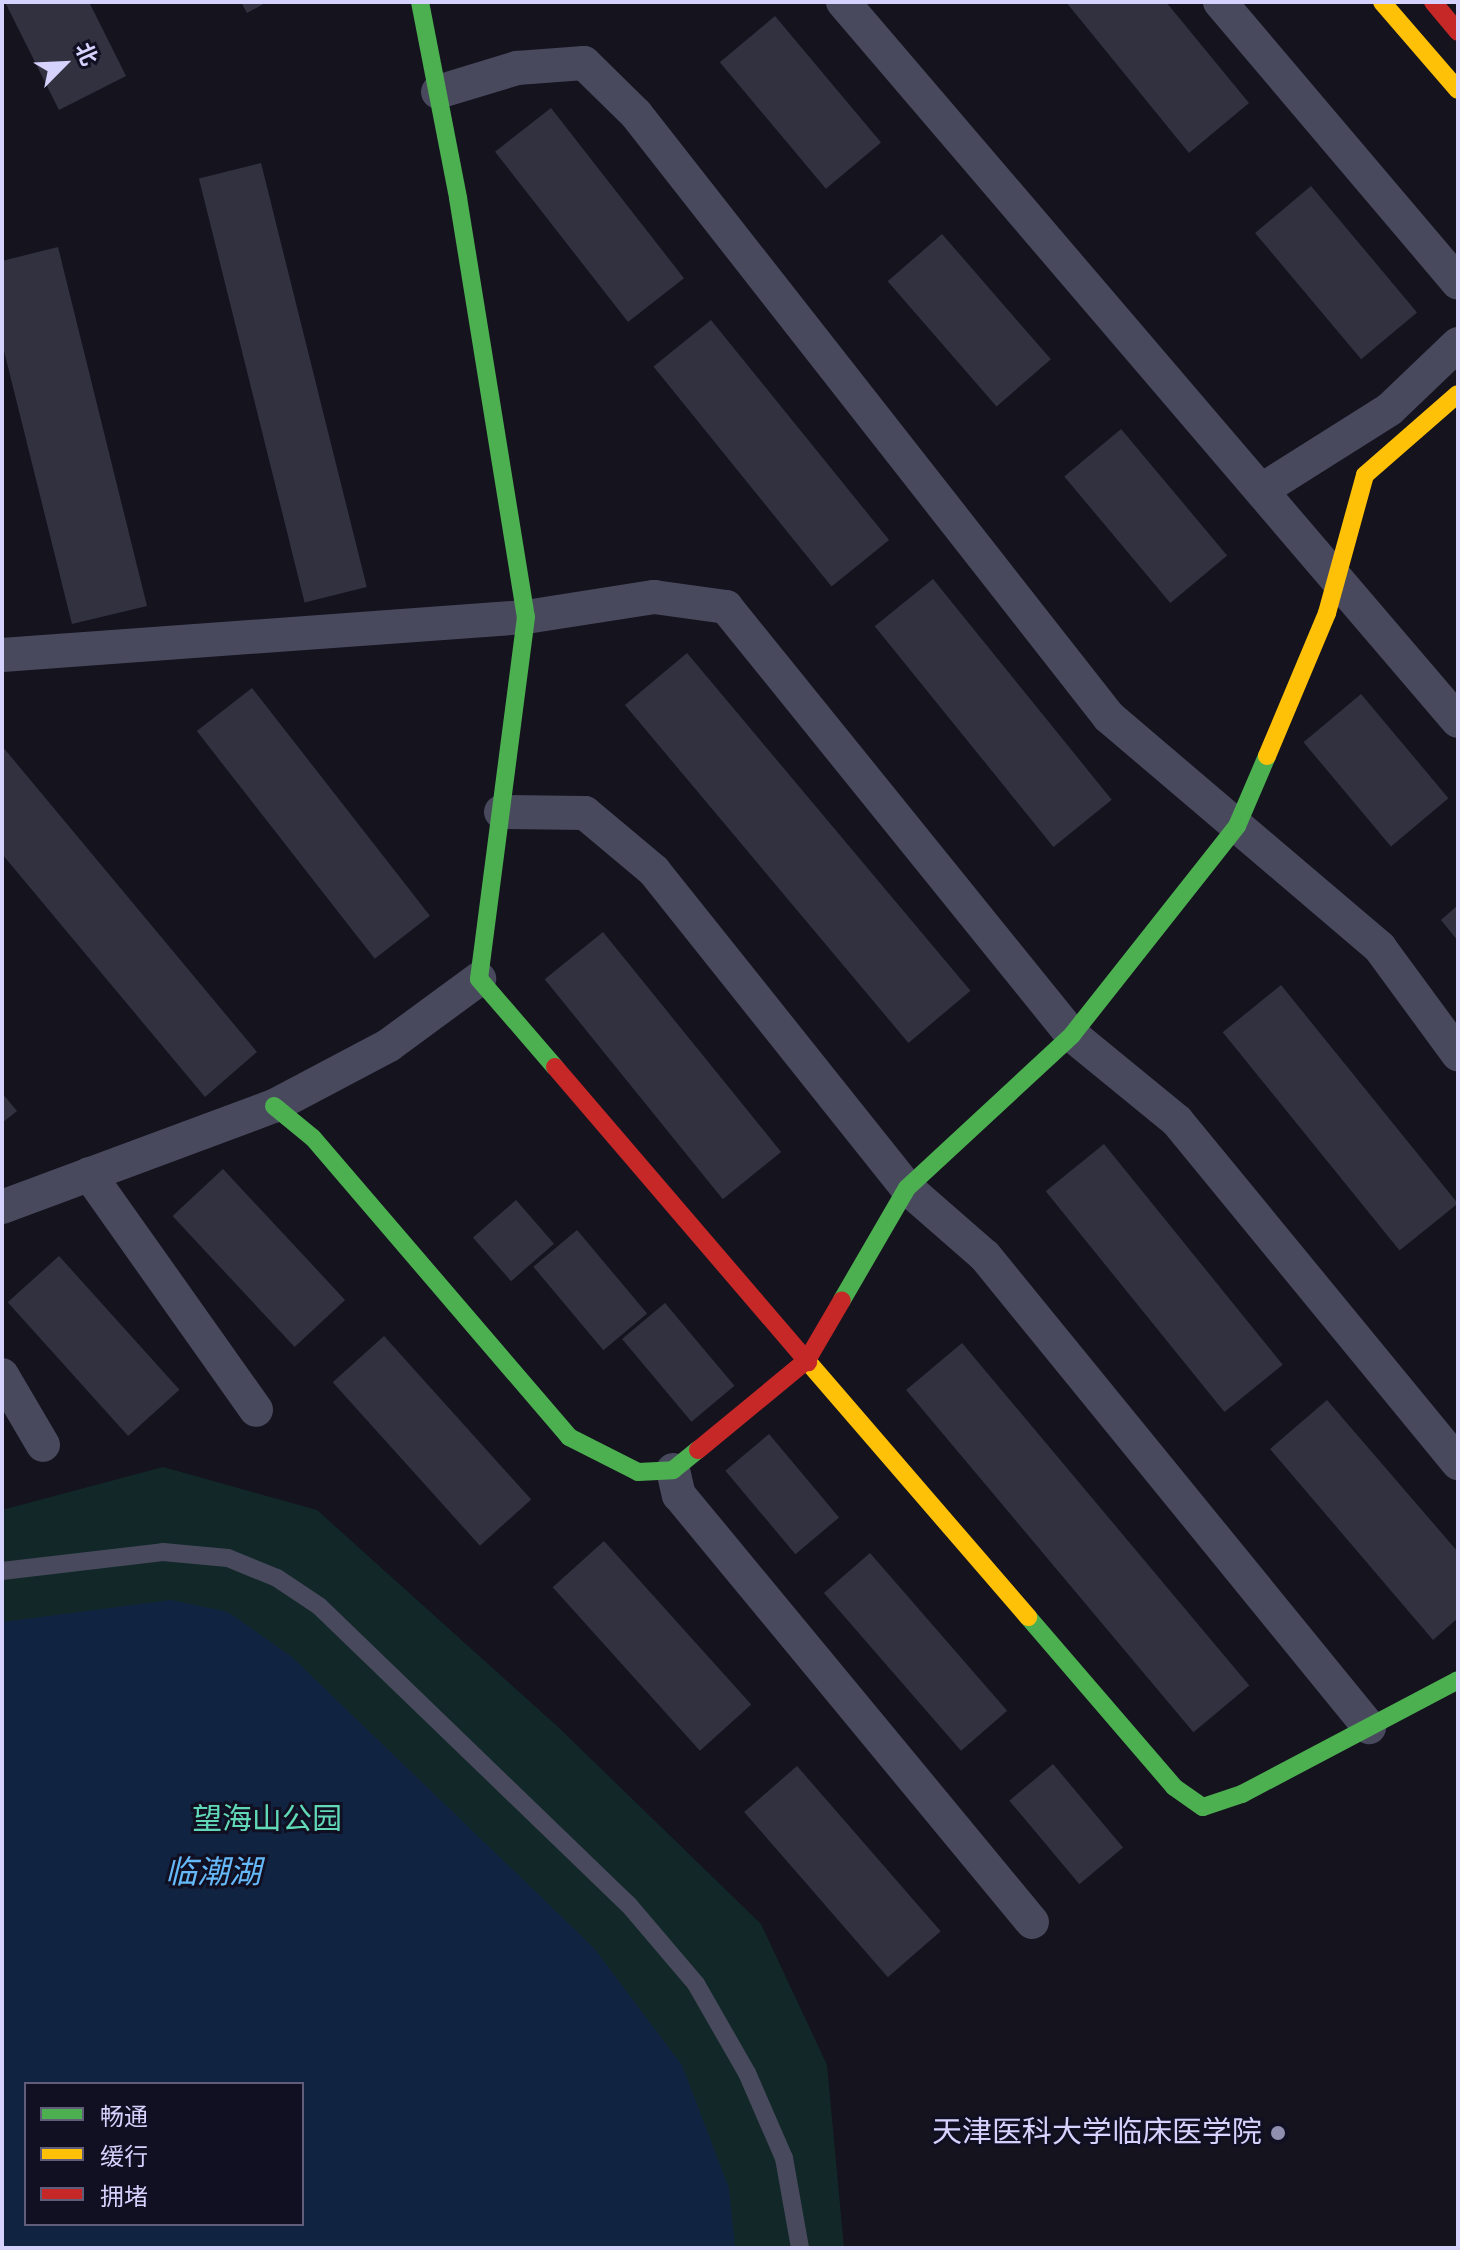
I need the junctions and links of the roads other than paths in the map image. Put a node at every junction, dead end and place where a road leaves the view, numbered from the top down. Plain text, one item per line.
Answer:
1 (420, 2) edge
2 (843, 2) edge
3 (1220, 2) edge
4 (1382, 2) edge
5 (1433, 2) edge
6 (1458, 32) edge
7 (1458, 90) edge
8 (438, 92) junction
9 (1458, 283) edge
10 (1458, 344) edge
11 (1458, 394) edge
12 (1262, 490) junction
13 (1337, 578) junction
14 (526, 617) junction
15 (2, 655) edge
16 (1458, 721) edge
17 (501, 812) junction
18 (1237, 826) junction
19 (479, 979) junction
20 (1072, 1035) junction
21 (1458, 1054) edge
22 (274, 1106) junction
23 (89, 1174) junction
24 (907, 1188) junction
25 (2, 1207) edge
26 (807, 1360) junction
27 (2, 1375) edge
28 (256, 1410) dead end
29 (43, 1445) dead end
30 (1458, 1463) edge
31 (673, 1470) junction
32 (2, 1571) edge
33 (1458, 1680) edge
34 (1369, 1727) junction
35 (1032, 1922) dead end
36 (800, 2248) edge

1 - 8 street
2 - 12 street
3 - 9 street
4 - 7 street
5 - 6 street
8 - 14 street
8 - 18 street
10 - 12 street
11 - 13 street
12 - 13 street
13 - 16 street
13 - 18 street
14 - 15 street
14 - 17 street
14 - 20 street
17 - 19 street
17 - 24 street
18 - 20 street
18 - 21 street
19 - 22 street
19 - 26 street
20 - 24 street
20 - 30 street
22 - 23 street
22 - 31 street
23 - 25 street
23 - 28 street
24 - 26 street
24 - 34 street
26 - 31 street
26 - 34 street
27 - 29 street
31 - 35 street
32 - 36 lane
33 - 34 street

